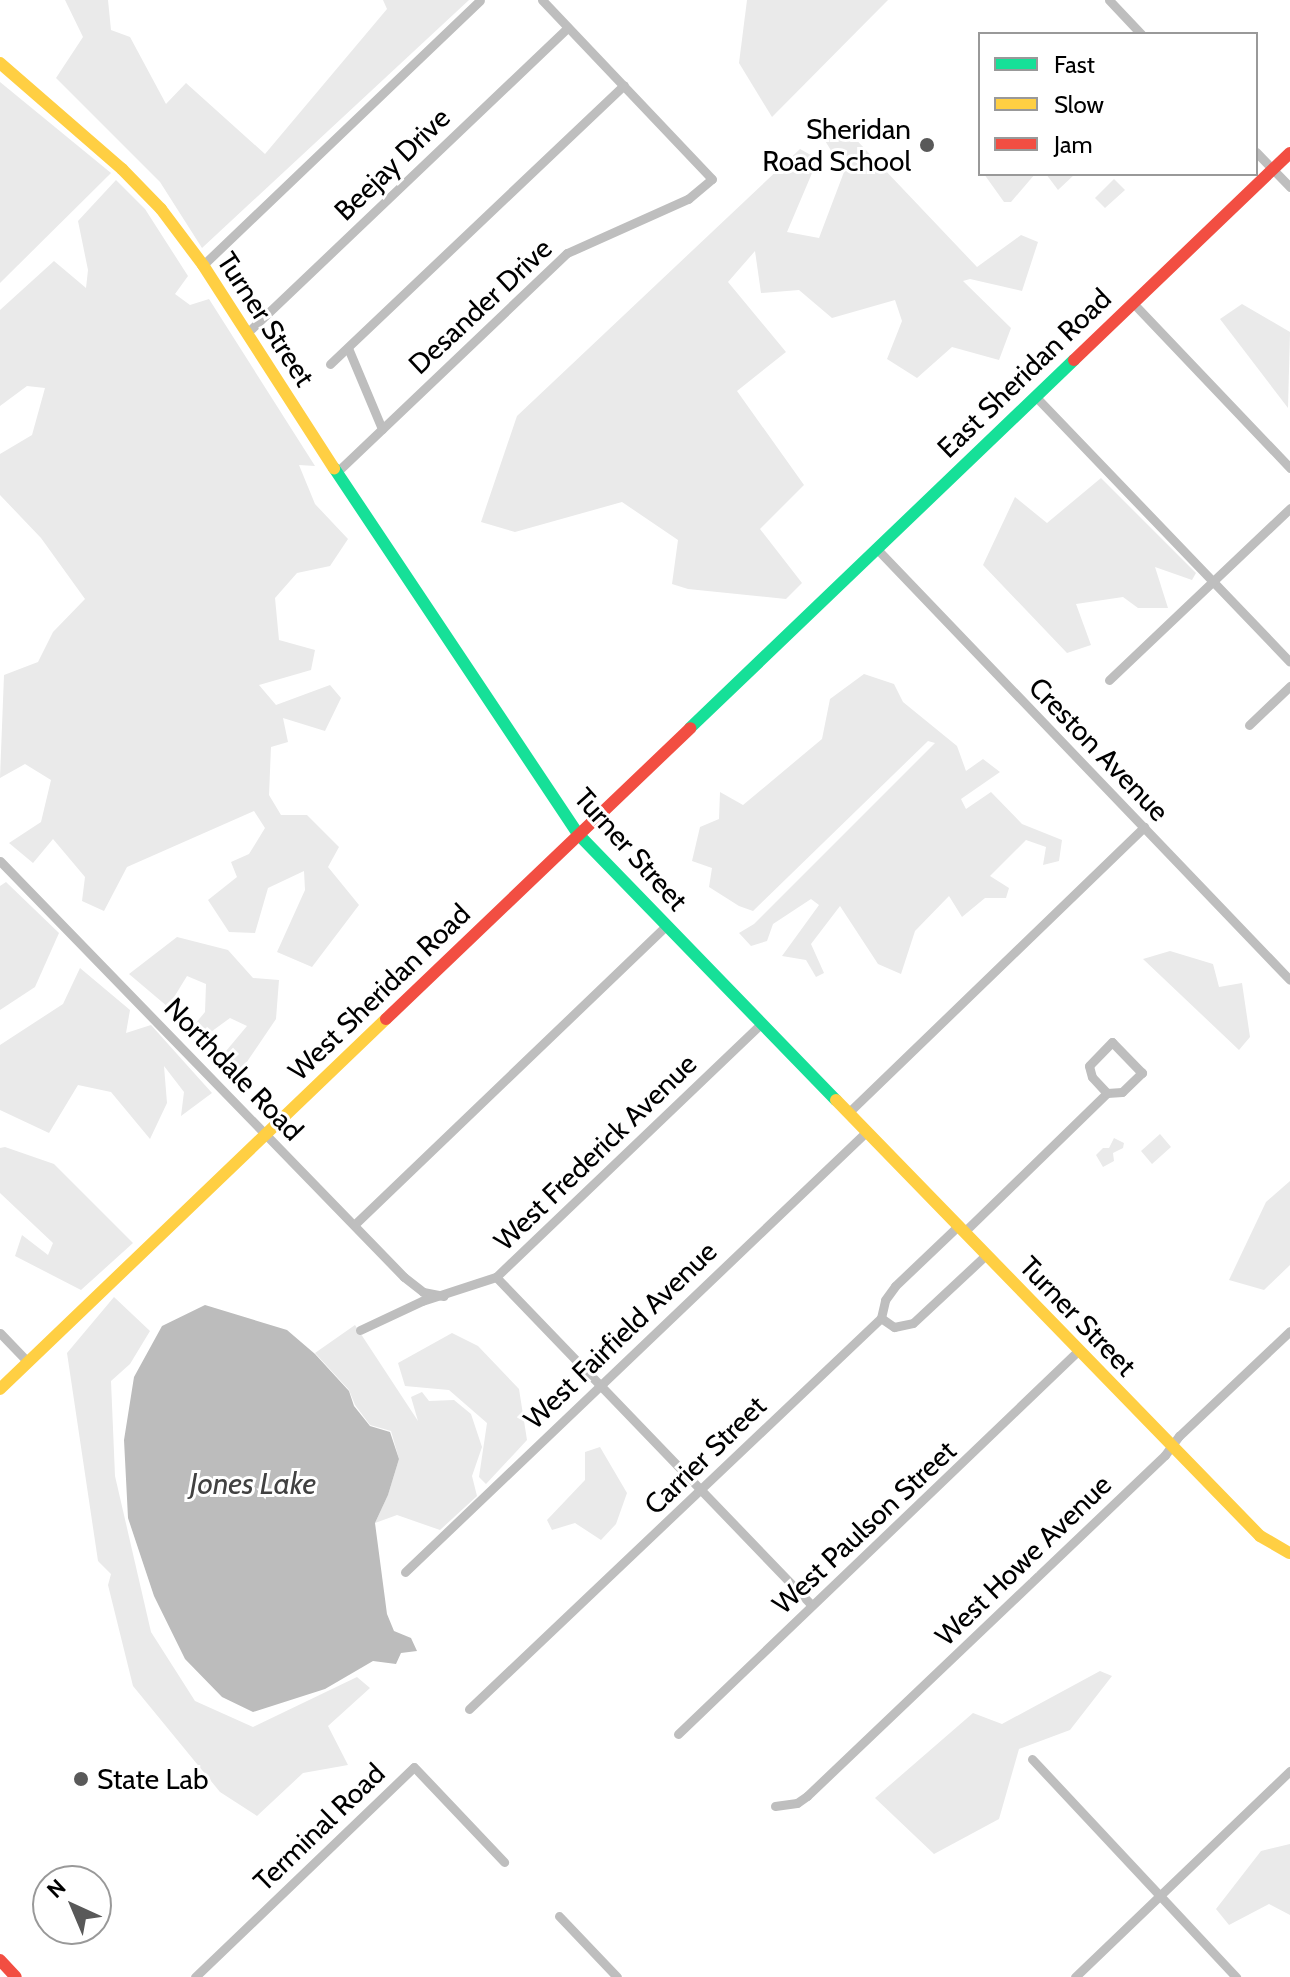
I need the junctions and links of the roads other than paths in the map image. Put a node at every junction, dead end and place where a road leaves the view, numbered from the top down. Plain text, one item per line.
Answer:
1 (480, 0) edge
2 (542, 0) edge
3 (1109, 0) edge
4 (568, 27) junction
5 (1139, 32) edge
6 (0, 63) edge
7 (624, 85) junction
8 (1290, 153) edge
9 (1258, 154) edge
10 (1272, 169) junction
11 (1290, 187) edge
12 (203, 265) junction
13 (1133, 303) junction
14 (247, 333) junction
15 (348, 348) junction
16 (330, 364) dead end
17 (1035, 396) junction
18 (382, 429) junction
19 (1290, 468) edge
20 (338, 471) junction
21 (1290, 508) edge
22 (876, 548) junction
23 (1213, 582) junction
24 (792, 629) joint
25 (1290, 662) edge
26 (1109, 680) dead end
27 (1290, 686) edge
28 (1249, 725) dead end
29 (1144, 827) junction
30 (578, 834) junction
31 (0, 861) edge
32 (666, 926) junction
33 (1290, 980) edge
34 (761, 1024) junction
35 (1107, 1093) junction
36 (848, 1113) junction
37 (866, 1132) junction
38 (266, 1134) junction
39 (354, 1225) junction
40 (961, 1229) junction
41 (986, 1255) junction
42 (496, 1277) junction
43 (444, 1296) junction
44 (881, 1318) junction
45 (360, 1330) dead end
46 (1290, 1331) edge
47 (0, 1333) edge
48 (1078, 1351) junction
49 (28, 1362) junction
50 (599, 1385) junction
51 (0, 1389) edge
52 (1172, 1447) junction
53 (701, 1490) junction
54 (1290, 1553) edge
55 (405, 1572) dead end
56 (812, 1605) junction
57 (469, 1709) dead end
58 (678, 1734) dead end
59 (1032, 1759) dead end
60 (1290, 1771) edge
61 (775, 1806) dead end
62 (504, 1862) dead end
63 (1160, 1895) junction
64 (559, 1916) dead end
65 (0, 1960) edge
66 (16, 1977) edge
67 (195, 1977) edge
68 (617, 1977) edge
69 (1075, 1977) edge
70 (1236, 1977) edge

1 - 12 street
2 - 4 street
3 - 5 street
4 - 7 street
4 - 14 street, Beejay Drive
6 - 12 street, Turner Street
7 - 15 street
7 - 18 street, Desander Drive
8 - 10 street, East Sheridan Road
9 - 10 street
10 - 11 street
10 - 13 street, East Sheridan Road
12 - 14 street, Turner Street
13 - 17 street, East Sheridan Road
13 - 19 street
14 - 20 street, Turner Street
15 - 16 street
15 - 18 street
17 - 22 street, East Sheridan Road
17 - 23 street
18 - 20 street, Desander Drive
20 - 30 street, Turner Street
21 - 23 street
22 - 24 street, East Sheridan Road
22 - 29 street, Creston Avenue
23 - 25 street
23 - 26 street
24 - 30 street, West Sheridan Road
27 - 28 street
29 - 33 street, Creston Avenue
29 - 36 street
30 - 32 street, Turner Street
30 - 38 street, West Sheridan Road
31 - 38 street, Northdale Road
32 - 34 street, Turner Street
32 - 39 street
34 - 36 street, Turner Street
34 - 42 street, West Frederick Avenue
35 - 35 street, Carrier Street
35 - 40 street, Carrier Street
36 - 37 street, Turner Street
37 - 40 street, Turner Street
37 - 50 street, West Fairfield Avenue
38 - 39 street, Northdale Road
38 - 49 street, West Sheridan Road
39 - 43 street, Northdale Road
40 - 41 street, Turner Street
40 - 44 street, Carrier Street
41 - 44 street
41 - 48 street, Turner Street
42 - 43 street, West Frederick Avenue
42 - 50 street
43 - 45 street, West Frederick Avenue
44 - 53 street, Carrier Street
46 - 52 street, West Howe Avenue
47 - 49 street
48 - 52 street, Turner Street
48 - 56 street, West Paulson Street
49 - 51 street, West Sheridan Road
50 - 53 street
50 - 55 street, West Fairfield Avenue
52 - 54 street, Turner Street
52 - 61 street, West Howe Avenue
53 - 56 street
53 - 57 street, Carrier Street
56 - 58 street, West Paulson Street
59 - 63 street
60 - 63 street
62 - 67 street, Terminal Road
63 - 69 street
63 - 70 street
64 - 68 street
65 - 66 street

